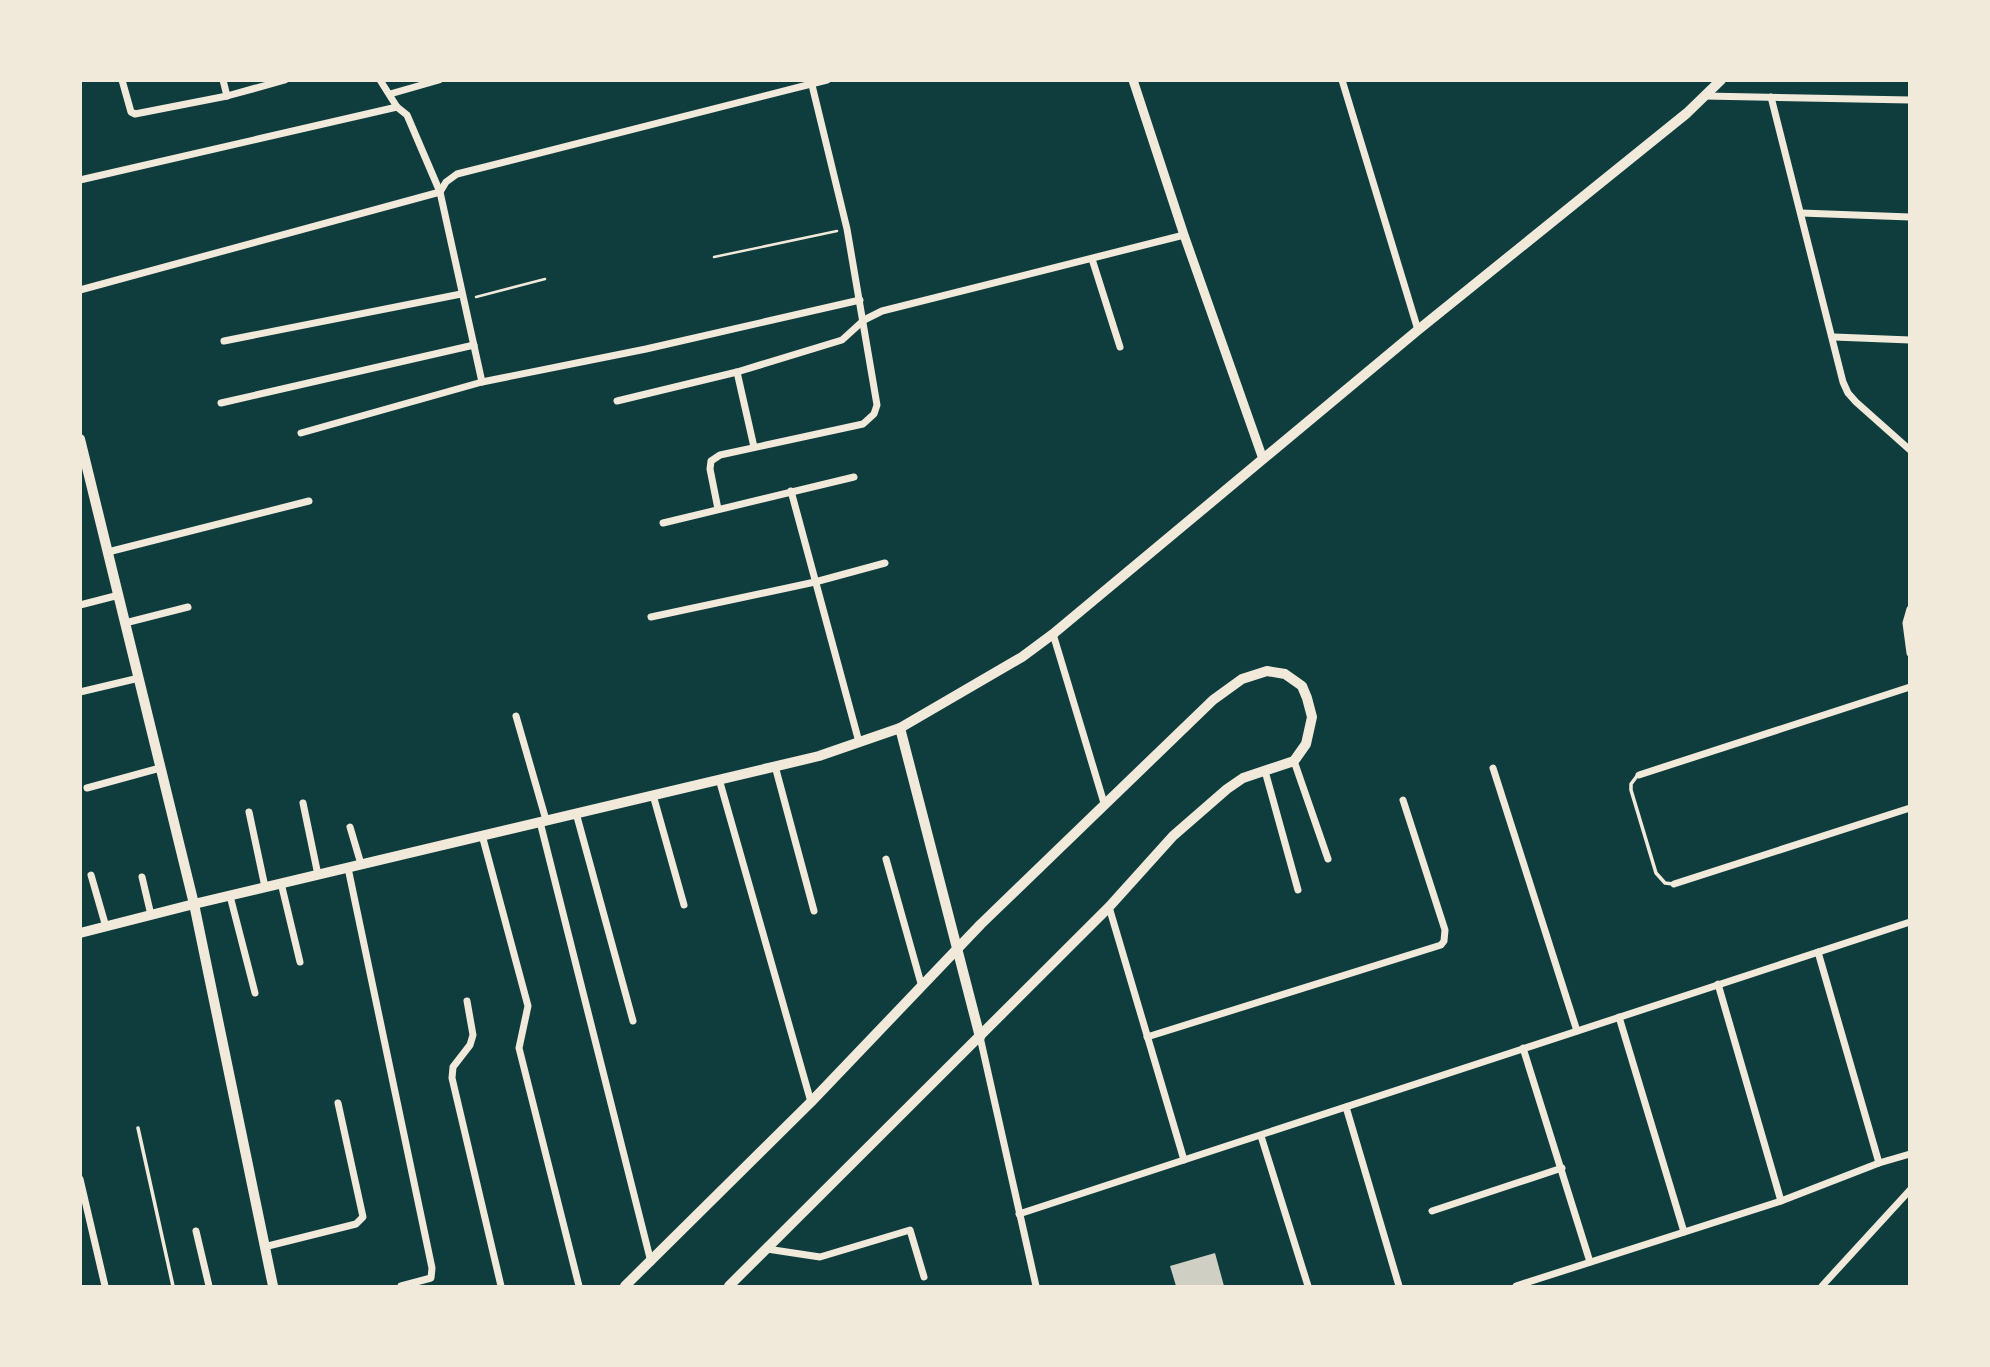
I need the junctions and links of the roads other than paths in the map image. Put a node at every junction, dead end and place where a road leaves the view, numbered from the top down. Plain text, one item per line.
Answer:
1 (122, 80) edge
2 (223, 80) edge
3 (285, 80) edge
4 (380, 80) edge
5 (439, 80) edge
6 (827, 80) edge
7 (1133, 80) edge
8 (1342, 80) edge
9 (1721, 80) edge
10 (269, 83) edge
11 (811, 83) edge
12 (390, 94) junction
13 (228, 96) junction
14 (1705, 96) junction
15 (1771, 97) junction
16 (1909, 100) edge
17 (397, 107) junction
18 (80, 180) edge
19 (440, 192) junction
20 (1801, 213) junction
21 (1909, 217) edge
22 (1184, 235) junction
23 (1092, 259) junction
24 (80, 290) edge
25 (462, 297) junction
26 (860, 300) junction
27 (864, 320) junction
28 (1418, 330) junction
29 (1834, 337) junction
30 (1909, 340) edge
31 (224, 341) dead end
32 (474, 345) junction
33 (1120, 346) dead end
34 (737, 372) junction
35 (482, 382) junction
36 (617, 401) dead end
37 (221, 403) dead end
38 (301, 433) dead end
39 (80, 439) edge
40 (754, 447) junction
41 (1909, 450) edge
42 (83, 456) edge
43 (1263, 459) junction
44 (854, 477) dead end
45 (791, 491) junction
46 (309, 501) dead end
47 (718, 509) junction
48 (663, 523) dead end
49 (108, 552) junction
50 (885, 563) dead end
51 (815, 582) junction
52 (119, 595) junction
53 (80, 605) edge
54 (188, 607) dead end
55 (1909, 609) edge
56 (651, 617) dead end
57 (125, 623) junction
58 (1053, 634) junction
59 (1909, 653) edge
60 (139, 678) junction
61 (1909, 687) edge
62 (80, 692) edge
63 (516, 716) dead end
64 (900, 728) junction
65 (859, 742) junction
66 (1294, 761) junction
67 (775, 766) junction
68 (160, 768) junction
69 (1493, 768) dead end
70 (1265, 771) junction
71 (1639, 775) joint
72 (719, 779) junction
73 (87, 788) dead end
74 (653, 795) junction
75 (1403, 800) dead end
76 (303, 803) dead end
77 (1104, 803) junction
78 (1909, 808) edge
79 (249, 812) dead end
80 (576, 813) junction
81 (543, 821) junction
82 (350, 827) dead end
83 (482, 835) junction
84 (886, 859) dead end
85 (1328, 859) dead end
86 (361, 864) junction
87 (348, 868) junction
88 (92, 875) dead end
89 (318, 875) junction
90 (142, 877) dead end
91 (281, 883) junction
92 (1674, 884) joint
93 (265, 887) junction
94 (1298, 890) dead end
95 (230, 896) junction
96 (194, 904) junction
97 (684, 905) dead end
98 (1109, 907) junction
99 (814, 911) dead end
100 (151, 915) junction
101 (1909, 922) edge
102 (106, 927) junction
103 (80, 933) edge
104 (958, 948) junction
105 (1818, 952) junction
106 (300, 962) dead end
107 (1718, 984) junction
108 (922, 987) junction
109 (256, 993) dead end
110 (467, 1001) dead end
111 (1619, 1017) junction
112 (633, 1021) dead end
113 (1577, 1031) junction
114 (980, 1037) junction
115 (1147, 1037) junction
116 (1524, 1048) junction
117 (811, 1102) junction
118 (338, 1103) dead end
119 (1346, 1107) junction
120 (138, 1128) dead end
121 (1261, 1136) junction
122 (1909, 1154) edge
123 (1184, 1160) junction
124 (1879, 1163) junction
125 (1562, 1168) junction
126 (80, 1179) edge
127 (1909, 1190) edge
128 (1781, 1201) junction
129 (1432, 1211) dead end
130 (1020, 1214) junction
131 (196, 1231) dead end
132 (1684, 1232) junction
133 (264, 1247) junction
134 (767, 1249) junction
135 (651, 1262) junction
136 (1590, 1262) junction
137 (924, 1277) dead end
138 (105, 1286) edge
139 (173, 1286) edge
140 (209, 1286) edge
141 (273, 1286) edge
142 (401, 1286) edge
143 (501, 1286) edge
144 (579, 1286) edge
145 (625, 1286) edge
146 (729, 1286) edge
147 (1035, 1286) edge
148 (1308, 1286) edge
149 (1399, 1286) edge
150 (1516, 1286) edge
151 (1822, 1286) edge

1 - 13 street
2 - 13 street
3 - 10 street
4 - 12 street
5 - 12 street
6 - 11 street
7 - 22 street
8 - 28 street
9 - 14 main road
10 - 13 street
11 - 19 street
11 - 26 street
12 - 17 street
14 - 15 street
14 - 28 main road
15 - 16 street
15 - 20 street
17 - 18 street
17 - 19 street
19 - 24 street
19 - 25 street
20 - 21 street
20 - 29 street
22 - 23 street
22 - 43 street
23 - 27 street
23 - 33 street
25 - 31 street
25 - 32 street
26 - 27 street
26 - 35 street
27 - 34 street
27 - 40 street
28 - 43 main road
29 - 30 street
29 - 41 street
32 - 35 street
32 - 37 street
34 - 36 street
34 - 40 street
35 - 38 street
39 - 42 main road
40 - 47 street
42 - 49 main road
43 - 58 main road
44 - 45 street
45 - 47 street
45 - 51 street
46 - 49 street
47 - 48 street
49 - 52 main road
50 - 51 street
51 - 56 street
51 - 65 street
52 - 53 street
52 - 57 main road
54 - 57 street
55 - 59 street
57 - 60 main road
58 - 64 main road
58 - 77 street
60 - 62 street
60 - 68 main road
61 - 71 street
63 - 81 street
64 - 65 main road
64 - 104 main road
65 - 67 main road
66 - 70 main road
66 - 77 main road
66 - 85 street
67 - 72 main road
67 - 99 street
68 - 73 street
68 - 96 main road
69 - 113 street
70 - 94 street
70 - 98 main road
71 - 92 lane
72 - 74 main road
72 - 117 street
74 - 80 main road
74 - 97 street
75 - 115 street
76 - 89 street
77 - 104 main road
78 - 92 street
79 - 93 street
80 - 81 main road
80 - 112 street
81 - 83 main road
81 - 135 street
82 - 86 street
83 - 86 main road
83 - 144 street
84 - 108 street
86 - 87 main road
87 - 89 main road
87 - 142 street
88 - 102 street
89 - 91 main road
90 - 100 street
91 - 93 main road
91 - 106 street
93 - 95 main road
95 - 96 main road
95 - 109 street
96 - 100 main road
96 - 133 main road
98 - 114 main road
98 - 115 street
100 - 102 main road
101 - 105 street
102 - 103 main road
104 - 108 main road
104 - 114 main road
105 - 107 street
105 - 124 street
107 - 111 street
107 - 128 street
108 - 117 main road
110 - 143 street
111 - 113 street
111 - 132 street
113 - 116 street
114 - 130 street
114 - 134 main road
115 - 123 street
116 - 119 street
116 - 125 street
117 - 135 main road
118 - 133 street
119 - 121 street
119 - 149 street
120 - 139 lane
121 - 123 street
121 - 148 street
122 - 124 street
123 - 130 street
124 - 128 street
125 - 129 street
125 - 136 street
126 - 138 street
127 - 151 street
128 - 132 street
130 - 147 street
131 - 140 street
132 - 136 street
133 - 141 main road
134 - 137 street
134 - 146 main road
135 - 145 main road
136 - 150 street

